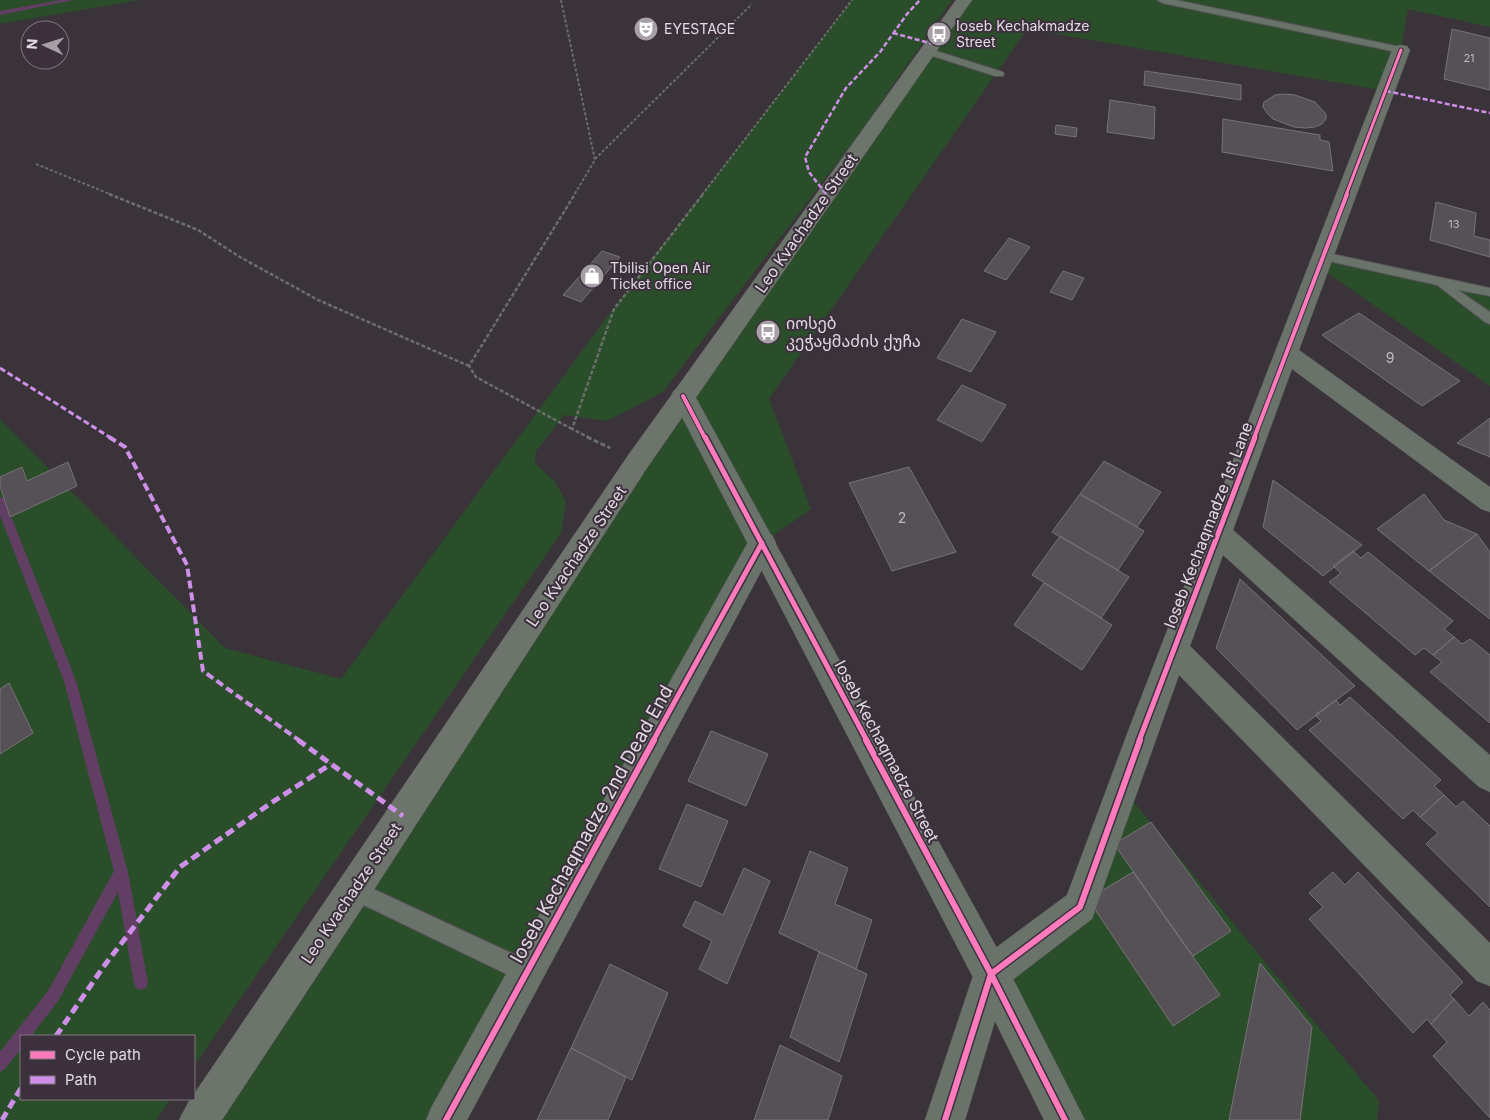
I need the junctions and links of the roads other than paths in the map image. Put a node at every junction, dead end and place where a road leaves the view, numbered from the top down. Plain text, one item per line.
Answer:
1 (964, 0) edge
2 (1162, 0) edge
3 (1401, 50) joint
4 (927, 51) junction
5 (999, 74) dead end
6 (1323, 256) junction
7 (1437, 281) junction
8 (1490, 292) edge
9 (1490, 319) edge
10 (1286, 353) junction
11 (684, 396) junction
12 (1490, 501) edge
13 (1218, 534) junction
14 (762, 543) junction
15 (1174, 650) junction
16 (1490, 776) edge
17 (354, 890) junction
18 (1490, 968) edge
19 (527, 972) junction
20 (991, 974) junction
21 (199, 1120) edge
22 (446, 1120) edge
23 (945, 1120) edge
24 (1065, 1120) edge

1 - 4 main road, Leo Kvachadze Street
2 - 3 lane
3 - 6 street, Ioseb Kechaqmadze 1st Lane
4 - 5 lane
4 - 11 main road, Leo Kvachadze Street
6 - 7 lane
6 - 10 street, Ioseb Kechaqmadze 1st Lane
7 - 8 lane
7 - 9 lane
10 - 12 street
10 - 13 street, Ioseb Kechaqmadze 1st Lane
11 - 14 street, Ioseb Kechaqmadze Street
11 - 17 main road, Leo Kvachadze Street
13 - 15 street, Ioseb Kechaqmadze 1st Lane
13 - 16 street
14 - 19 street, Ioseb Kechaqmadze 2nd Dead End
14 - 20 street, Ioseb Kechaqmadze Street
15 - 18 street
15 - 20 street, Ioseb Kechaqmadze 1st Lane
17 - 19 lane
17 - 21 main road, Leo Kvachadze Street
19 - 22 street, Ioseb Kechaqmadze 2nd Dead End
20 - 23 street
20 - 24 street, Ioseb Kechaqmadze Street

